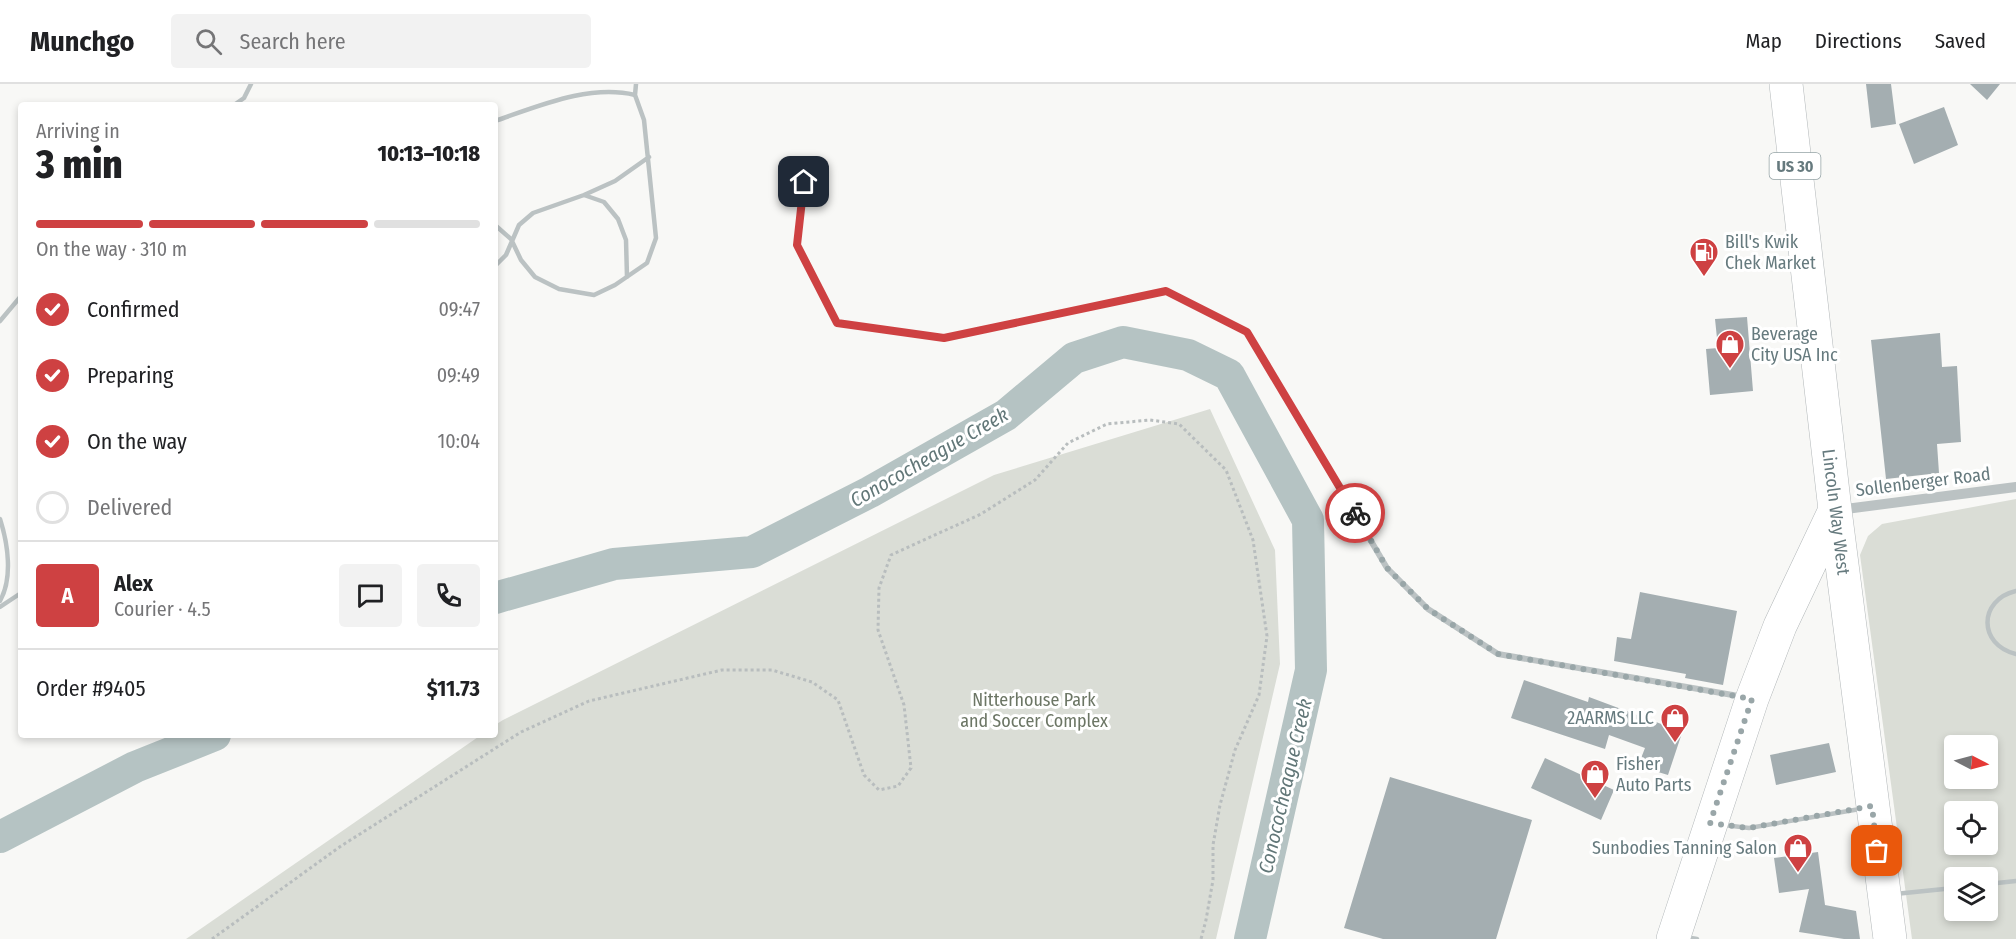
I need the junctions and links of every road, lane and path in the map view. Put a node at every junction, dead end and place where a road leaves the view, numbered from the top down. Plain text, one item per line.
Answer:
1 (251, 84) edge
2 (636, 84) edge
3 (1786, 84) edge
4 (635, 95) junction
5 (244, 98) junction
6 (238, 102) edge
7 (247, 102) edge
8 (498, 120) edge
9 (649, 157) junction
10 (805, 167) dead end
11 (584, 195) junction
12 (498, 228) edge
13 (511, 239) junction
14 (498, 263) edge
15 (627, 277) junction
16 (18, 300) edge
17 (0, 321) edge
18 (2016, 487) edge
19 (1835, 510) junction
20 (0, 519) edge
21 (1846, 591) junction
22 (2016, 591) edge
23 (18, 595) edge
24 (0, 601) edge
25 (0, 607) edge
26 (1780, 626) junction
27 (2016, 654) edge
28 (1752, 699) junction
29 (1872, 806) junction
30 (1710, 823) junction
31 (2016, 881) edge
32 (1998, 883) edge
33 (1944, 889) edge
34 (1883, 895) junction
35 (1681, 938) edge
36 (212, 939) edge
37 (1201, 939) edge
38 (1890, 939) edge

1 - 5 lane
2 - 4 lane
3 - 19 highway, Lincoln Way West / US 30
4 - 8 lane
4 - 9 lane
5 - 6 lane
5 - 7 lane
9 - 11 lane
9 - 15 lane
10 - 28 street
11 - 13 lane
11 - 15 lane
12 - 13 lane
13 - 14 lane
13 - 15 lane
16 - 17 lane
18 - 19 street, Sollenberger Road
19 - 21 highway, Lincoln Way West / US 30
19 - 26 highway
20 - 24 lane
21 - 26 highway
21 - 29 highway, Lincoln Way West / US 30
22 - 27 lane
23 - 25 lane
26 - 28 highway
28 - 30 highway
29 - 30 lane
29 - 34 highway, Lincoln Way West / US 30
30 - 35 highway
31 - 32 lane
33 - 34 lane
34 - 38 highway, Lincoln Way West / US 30
36 - 37 path

